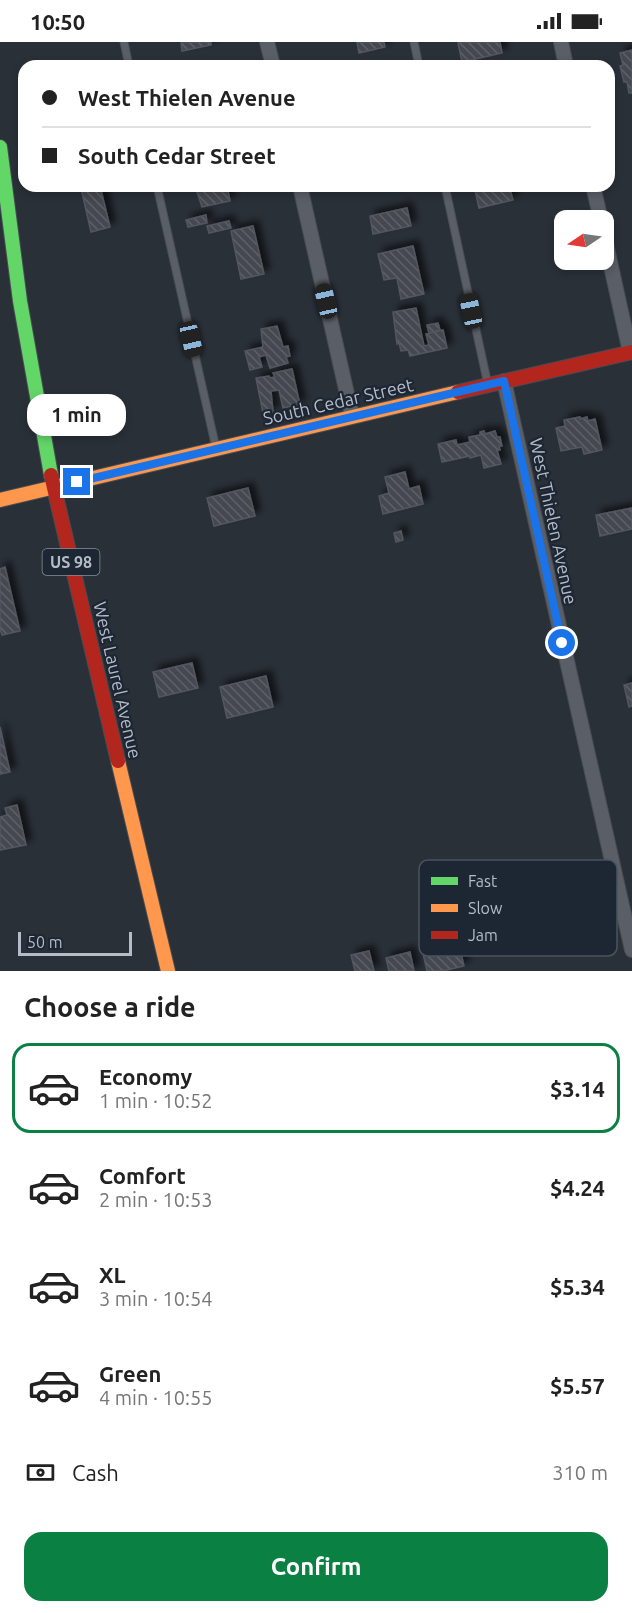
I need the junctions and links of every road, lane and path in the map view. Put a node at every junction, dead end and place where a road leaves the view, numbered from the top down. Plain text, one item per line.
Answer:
1 (124, 42) edge
2 (267, 42) edge
3 (414, 42) edge
4 (561, 42) edge
5 (128, 60) edge
6 (272, 60) edge
7 (418, 60) edge
8 (565, 60) edge
9 (0, 147) edge
10 (158, 192) edge
11 (301, 192) edge
12 (446, 192) edge
13 (594, 192) edge
14 (599, 210) edge
15 (612, 270) edge
16 (631, 352) edge
17 (504, 381) junction
18 (488, 385) junction
19 (352, 416) junction
20 (216, 448) junction
21 (54, 488) junction
22 (0, 500) edge
23 (612, 860) edge
24 (617, 883) edge
25 (632, 950) edge
26 (168, 971) edge

1 - 5 lane
2 - 6 street
3 - 7 lane
4 - 8 street
9 - 21 main road, West Laurel Avenue / US 98
10 - 20 lane
11 - 19 street
12 - 18 lane
13 - 14 street
15 - 16 street
16 - 17 main road, South Cedar Street
17 - 18 main road, South Cedar Street
17 - 23 street, West Thielen Avenue
18 - 19 main road, South Cedar Street
19 - 20 main road, South Cedar Street
20 - 21 main road, South Cedar Street
21 - 22 main road, South Cedar Street
21 - 26 main road, West Laurel Avenue / US 98
24 - 25 street, West Thielen Avenue

